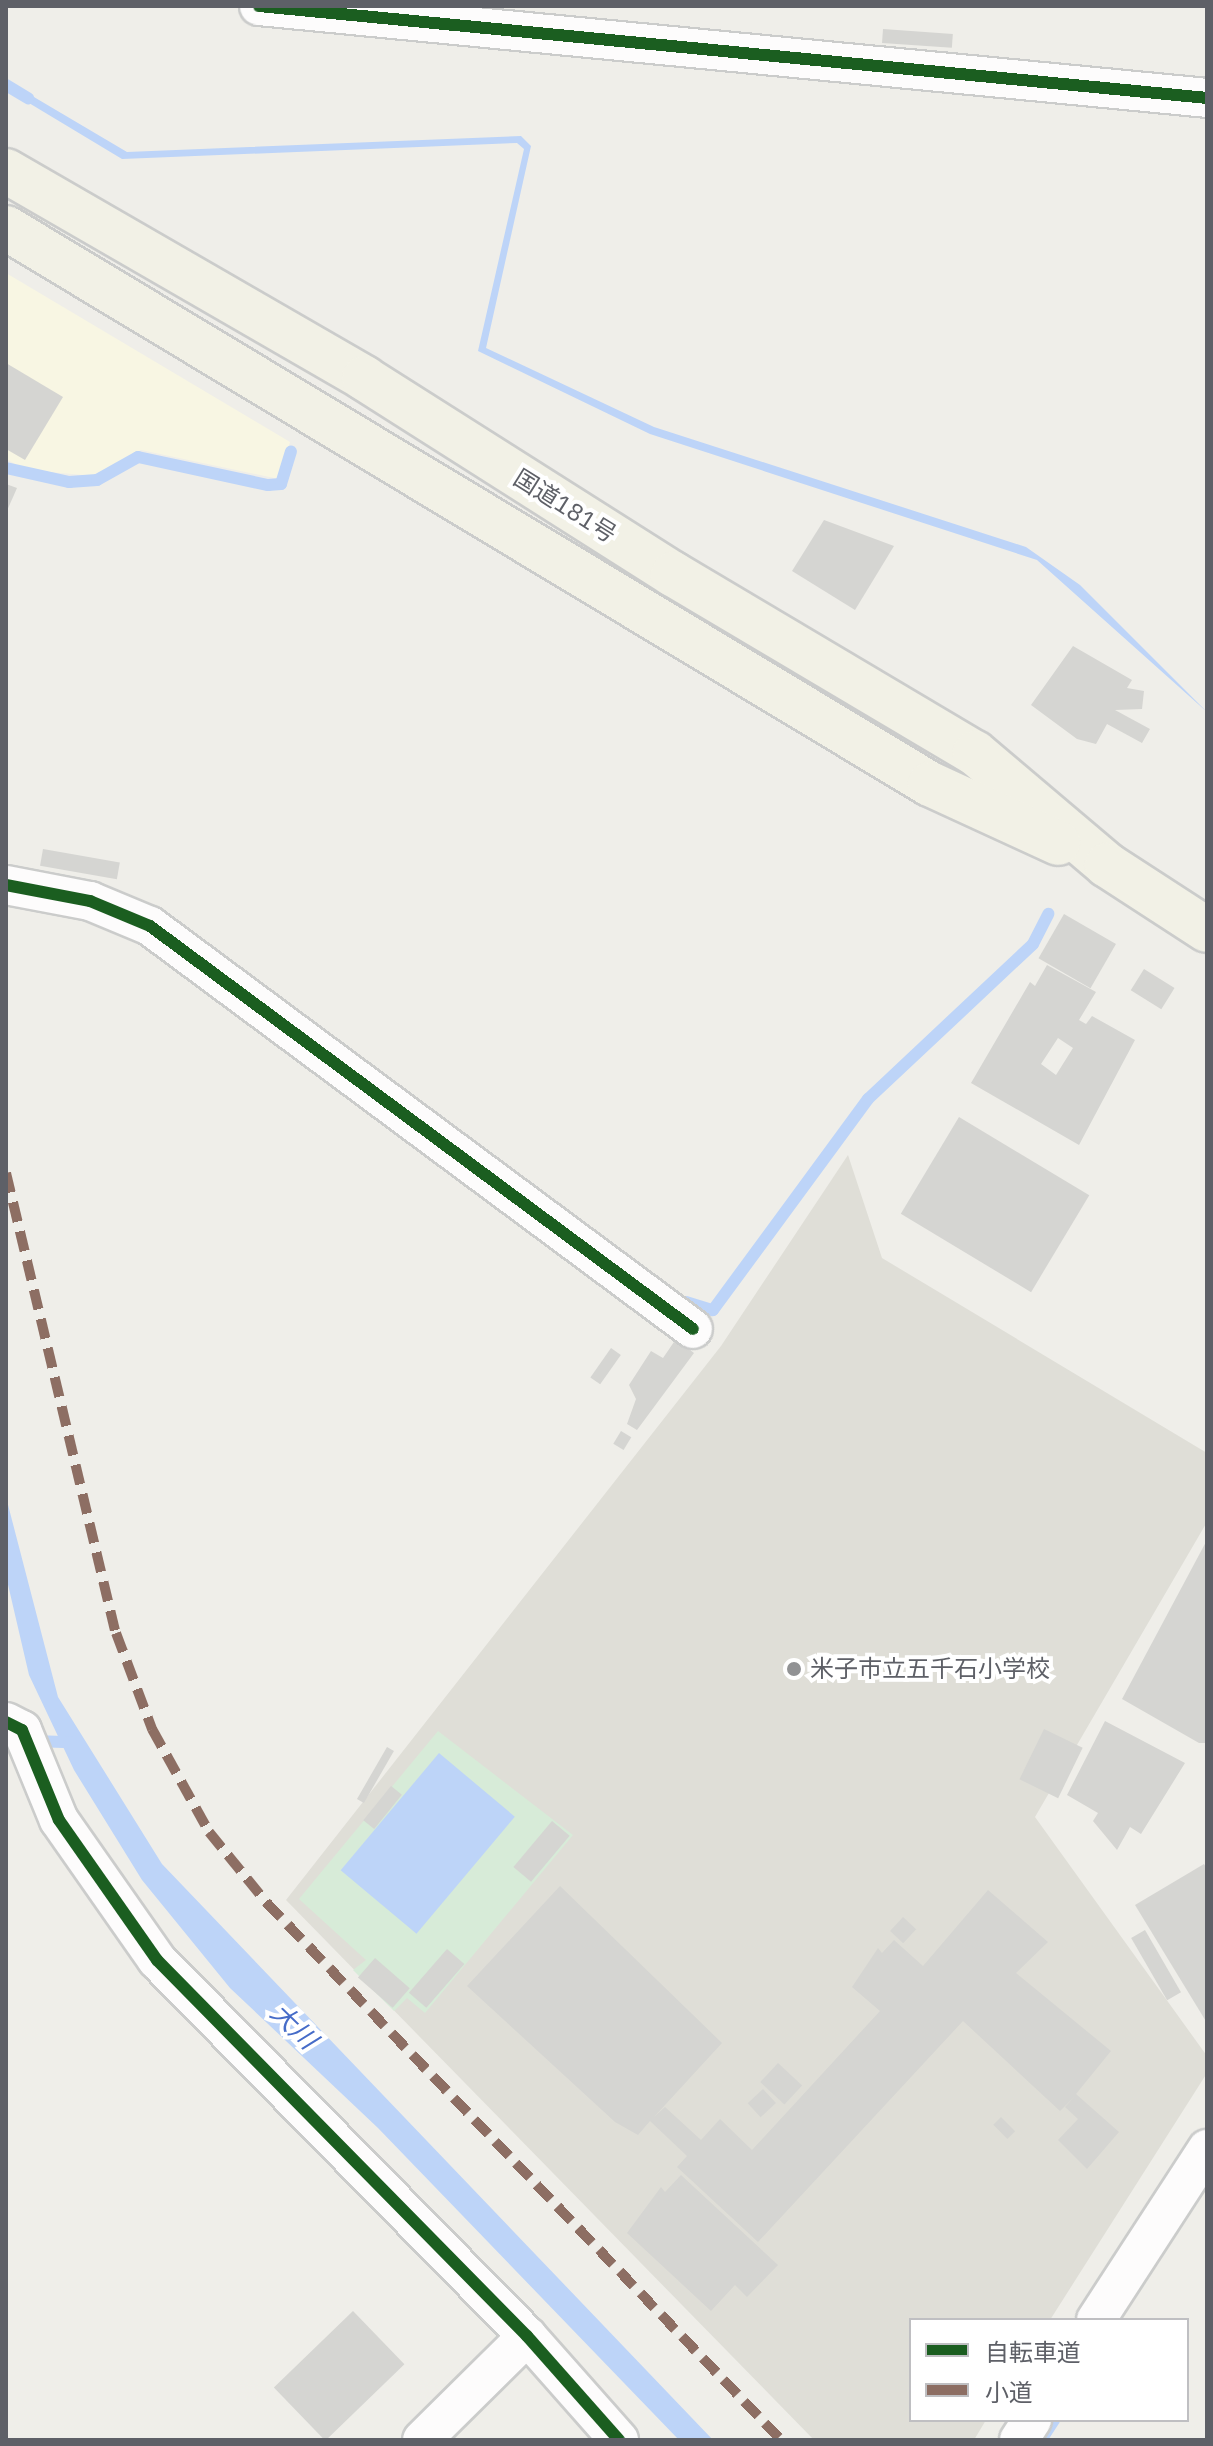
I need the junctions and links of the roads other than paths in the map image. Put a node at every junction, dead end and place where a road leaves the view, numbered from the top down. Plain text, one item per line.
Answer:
1 (259, 6) edge
2 (1207, 98) edge
3 (6, 171) edge
4 (6, 228) edge
5 (1107, 865) junction
6 (6, 885) edge
7 (1207, 930) edge
8 (693, 1329) dead end
9 (6, 1722) edge
10 (1207, 2150) edge
11 (1097, 2318) edge
12 (527, 2336) junction
13 (1031, 2422) edge
14 (422, 2440) edge
15 (619, 2440) edge
16 (1019, 2440) edge

1 - 2 street
3 - 5 highway, 国道181号
4 - 5 highway, 国道181号
5 - 7 highway, 国道181号
6 - 8 street
9 - 12 street
10 - 11 street
12 - 14 street
12 - 15 street
13 - 16 street

